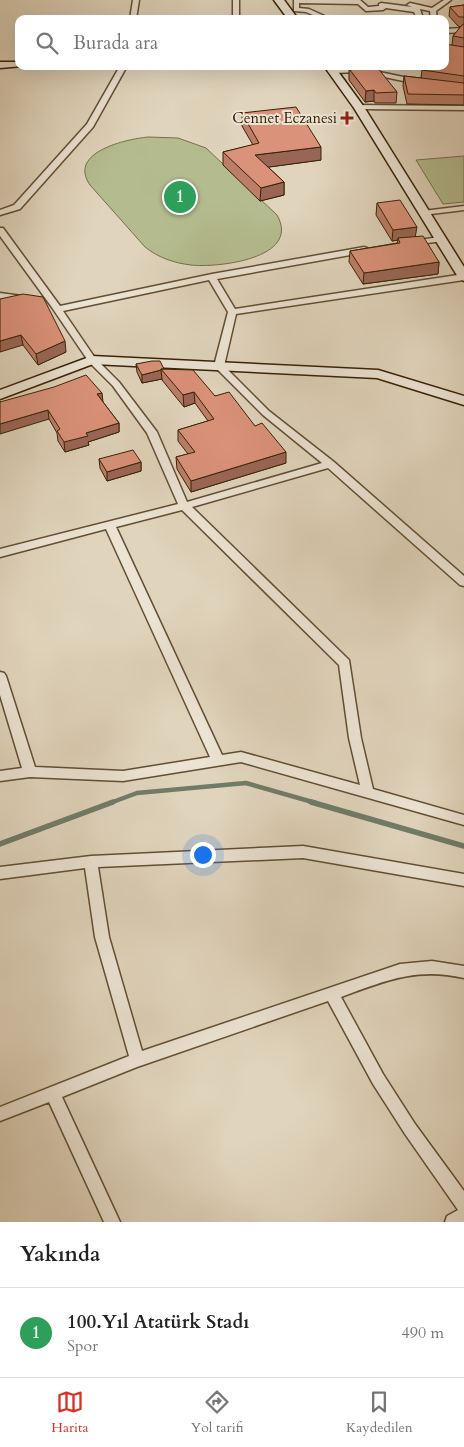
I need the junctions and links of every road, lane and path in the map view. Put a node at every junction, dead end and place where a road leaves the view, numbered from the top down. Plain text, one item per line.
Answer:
1 (136, 0) edge
2 (236, 0) edge
3 (279, 0) edge
4 (381, 0) edge
5 (448, 0) edge
6 (433, 10) junction
7 (134, 15) edge
8 (236, 15) edge
9 (290, 15) edge
10 (319, 15) edge
11 (419, 15) edge
12 (434, 15) edge
13 (464, 30) edge
14 (449, 31) edge
15 (0, 65) edge
16 (15, 65) edge
17 (122, 70) edge
18 (332, 70) edge
19 (360, 70) edge
20 (427, 84) edge
21 (359, 107) junction
22 (464, 108) edge
23 (464, 208) edge
24 (0, 213) edge
25 (423, 213) junction
26 (0, 230) edge
27 (440, 239) junction
28 (405, 244) edge
29 (378, 248) edge
30 (212, 277) junction
31 (464, 277) edge
32 (0, 296) edge
33 (57, 307) junction
34 (232, 312) junction
35 (92, 360) junction
36 (218, 366) junction
37 (0, 395) edge
38 (464, 400) edge
39 (330, 464) junction
40 (184, 506) junction
41 (109, 524) junction
42 (0, 553) edge
43 (464, 582) edge
44 (0, 676) edge
45 (218, 760) junction
46 (30, 772) junction
47 (0, 776) edge
48 (368, 793) junction
49 (464, 820) edge
50 (92, 862) junction
51 (0, 873) edge
52 (464, 880) edge
53 (464, 972) edge
54 (332, 994) junction
55 (137, 1060) junction
56 (52, 1093) junction
57 (0, 1114) edge
58 (464, 1205) edge
59 (464, 1216) edge
60 (112, 1222) edge
61 (453, 1222) edge

1 - 7 street
2 - 8 street
3 - 9 main road
4 - 6 street
5 - 6 street
6 - 12 street
10 - 11 street
13 - 14 street
15 - 16 main road
17 - 24 street
18 - 21 main road
19 - 20 street
21 - 22 street
21 - 25 main road
23 - 25 street
25 - 27 main road
26 - 33 street
27 - 28 street
27 - 31 main road
29 - 30 street
30 - 33 street
30 - 34 street
31 - 34 street
32 - 33 street
33 - 35 street
34 - 36 street
35 - 36 main road
35 - 37 main road
35 - 40 street
36 - 38 main road
36 - 39 street
39 - 40 street
39 - 43 street
40 - 41 street
40 - 48 street
41 - 42 street
41 - 45 street
44 - 46 street
45 - 46 street
45 - 48 street
46 - 47 street
48 - 49 street
50 - 51 street
50 - 52 street
50 - 55 street
53 - 54 street
54 - 55 street
54 - 58 street
55 - 56 street
56 - 57 street
56 - 60 street
59 - 61 street

